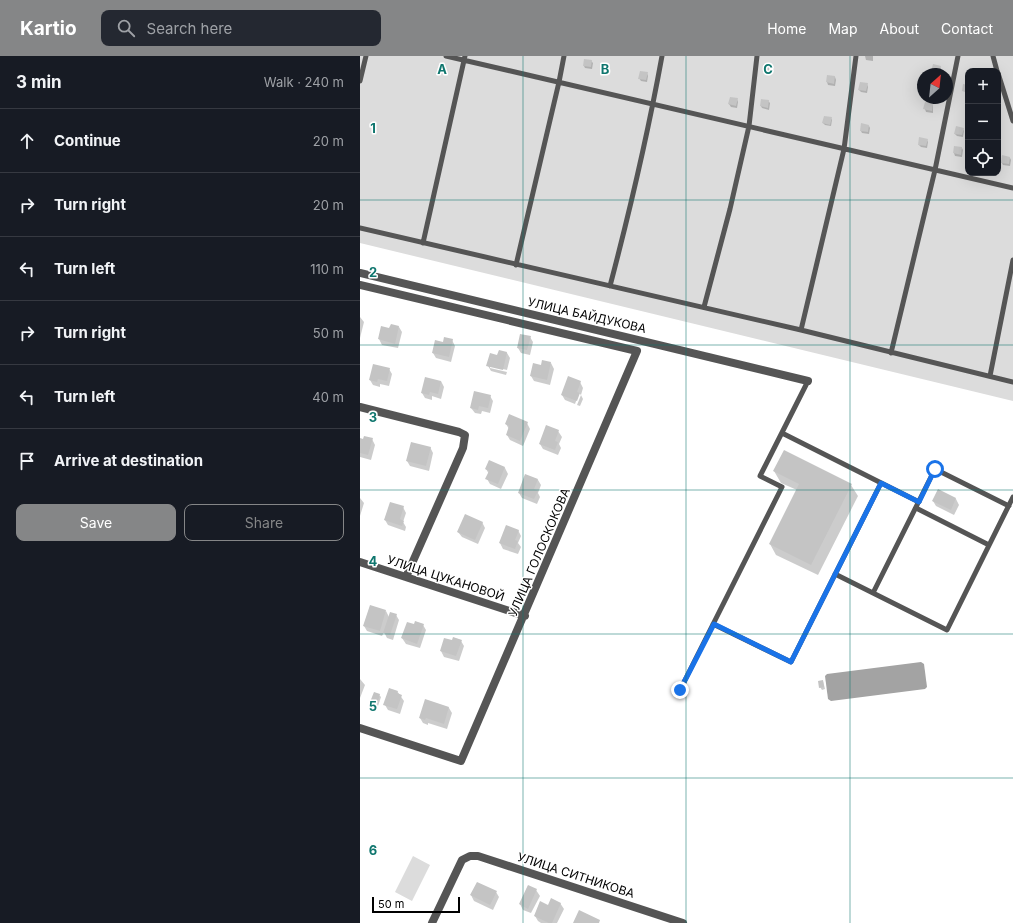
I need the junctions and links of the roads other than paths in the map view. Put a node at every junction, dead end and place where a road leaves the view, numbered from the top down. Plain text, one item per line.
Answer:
1 (366, 56) edge
2 (446, 56) edge
3 (564, 56) edge
4 (662, 56) edge
5 (757, 56) edge
6 (856, 56) edge
7 (958, 56) edge
8 (993, 56) edge
9 (465, 58) edge
10 (997, 68) edge
11 (360, 81) edge
12 (559, 82) junction
13 (1001, 82) edge
14 (653, 104) junction
15 (1013, 121) edge
16 (749, 126) junction
17 (844, 149) junction
18 (934, 170) junction
19 (1013, 188) edge
20 (360, 228) edge
21 (423, 243) junction
22 (1013, 260) edge
23 (516, 265) junction
24 (360, 273) edge
25 (360, 285) edge
26 (610, 286) junction
27 (704, 308) junction
28 (801, 330) junction
29 (637, 351) joint
30 (892, 352) junction
31 (990, 376) junction
32 (808, 381) joint
33 (1013, 382) edge
34 (360, 407) edge
35 (782, 433) junction
36 (881, 483) junction
37 (1013, 498) edge
38 (919, 502) junction
39 (1009, 506) junction
40 (916, 508) junction
41 (989, 545) junction
42 (360, 562) edge
43 (835, 574) junction
44 (406, 577) junction
45 (873, 593) junction
46 (525, 616) junction
47 (714, 624) junction
48 (680, 690) dead end
49 (360, 728) edge
50 (432, 923) edge
51 (683, 923) edge

1 - 11 lane
2 - 9 lane
3 - 12 lane
4 - 14 lane
5 - 16 lane
6 - 17 lane
7 - 18 lane
8 - 10 lane
9 - 12 lane
9 - 21 lane
12 - 14 lane
12 - 23 lane
13 - 15 lane
14 - 16 lane
14 - 26 lane
16 - 17 lane
16 - 27 lane
17 - 18 lane
17 - 28 lane
18 - 19 lane
18 - 30 lane
20 - 21 lane
21 - 23 lane
22 - 31 lane
23 - 26 lane
24 - 32 street, УЛИЦА БАЙДУКОВА
25 - 29 street, УЛИЦА БАЙДУКОВА
26 - 27 lane
27 - 28 lane
28 - 30 lane
29 - 46 street, УЛИЦА ГОЛОСКОКОВА
30 - 31 lane
31 - 33 lane
32 - 35 lane
34 - 44 street
35 - 36 lane
35 - 47 lane
36 - 38 lane
36 - 43 lane
37 - 39 lane
38 - 39 lane
38 - 40 lane
39 - 41 lane
40 - 41 lane
40 - 45 lane
41 - 45 lane
42 - 44 street, УЛИЦА ЦУКАНОВОЙ
43 - 45 lane
43 - 47 lane
44 - 46 street, УЛИЦА ЦУКАНОВОЙ
46 - 49 street, УЛИЦА ГОЛОСКОКОВА
47 - 48 lane
50 - 51 street, УЛИЦА СИТНИКОВА

